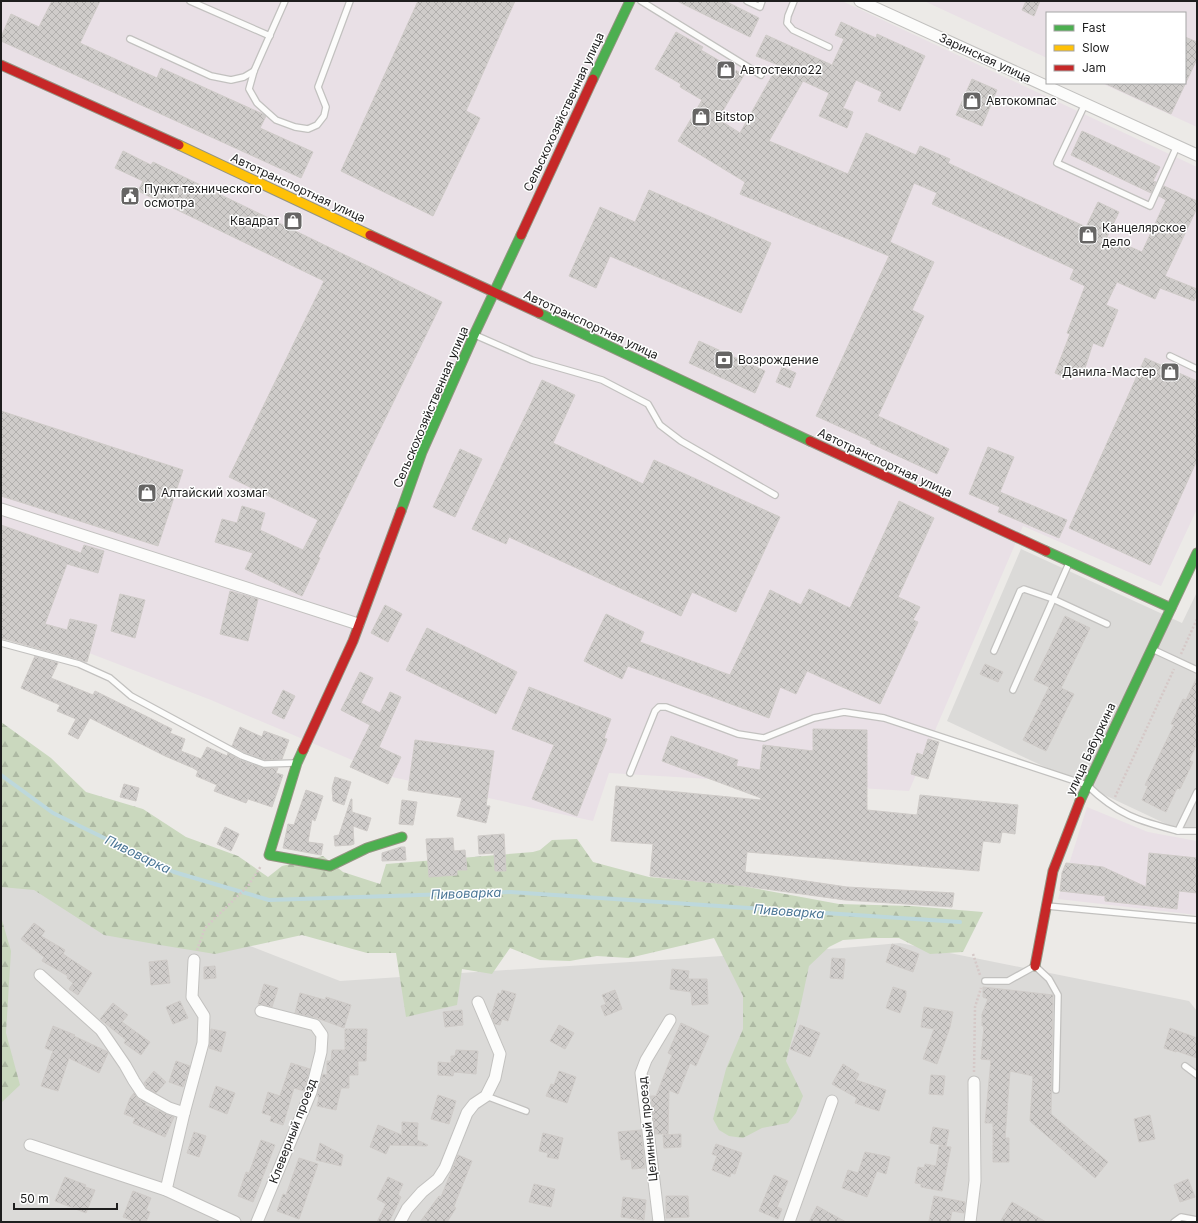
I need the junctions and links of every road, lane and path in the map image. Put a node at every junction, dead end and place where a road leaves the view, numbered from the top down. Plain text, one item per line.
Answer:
1 (190, 1) edge
2 (286, 1) edge
3 (350, 1) edge
4 (630, 1) edge
5 (641, 1) edge
6 (747, 1) edge
7 (762, 1) edge
8 (794, 1) edge
9 (860, 1) edge
10 (270, 36) junction
11 (130, 39) dead end
12 (829, 47) dead end
13 (1, 65) edge
14 (254, 71) junction
15 (761, 75) dead end
16 (1085, 104) junction
17 (1177, 146) junction
18 (1197, 155) edge
19 (494, 293) junction
20 (474, 335) junction
21 (1170, 356) dead end
22 (1197, 369) edge
23 (775, 495) dead end
24 (1, 509) edge
25 (1197, 553) edge
26 (1069, 562) junction
27 (1053, 599) junction
28 (1171, 608) junction
29 (1197, 620) edge
30 (358, 624) junction
31 (1107, 624) dead end
32 (1, 643) edge
33 (1152, 649) junction
34 (994, 651) dead end
35 (1178, 661) junction
36 (1197, 670) edge
37 (1013, 690) dead end
38 (297, 763) junction
39 (630, 773) dead end
40 (1087, 785) junction
41 (1197, 792) edge
42 (1111, 806) junction
43 (1178, 831) junction
44 (1197, 831) edge
45 (402, 837) dead end
46 (269, 855) junction
47 (1047, 906) junction
48 (1197, 920) edge
49 (973, 954) dead end
50 (194, 960) joint
51 (1035, 966) junction
52 (40, 974) dead end
53 (985, 981) junction
54 (478, 1002) dead end
55 (261, 1012) dead end
56 (670, 1020) dead end
57 (1185, 1066) dead end
58 (1197, 1075) edge
59 (974, 1082) joint
60 (1056, 1090) dead end
61 (486, 1096) junction
62 (832, 1101) dead end
63 (526, 1111) dead end
64 (184, 1113) junction
65 (30, 1145) dead end
66 (166, 1190) junction
67 (1197, 1220) edge
68 (234, 1222) edge
69 (257, 1222) edge
70 (400, 1222) edge
71 (659, 1222) edge
72 (789, 1222) edge
73 (970, 1222) edge
74 (1174, 1222) edge

1 - 10 lane
2 - 10 lane
3 - 14 lane
4 - 19 street, Сельскохозяйственная улица
5 - 15 lane
6 - 7 lane
8 - 12 lane
9 - 16 street, Заринская улица
10 - 14 lane
11 - 14 lane
13 - 19 street, Автотранспортная улица
16 - 17 street, Заринская улица
16 - 17 lane
17 - 18 street, Заринская улица
19 - 20 street, Сельскохозяйственная улица
19 - 26 street, Автотранспортная улица
20 - 23 lane
20 - 30 street, Сельскохозяйственная улица
21 - 22 lane
24 - 30 street
25 - 28 street, улица Бабуркина
26 - 27 lane
26 - 28 street, Автотранспортная улица
27 - 31 lane
27 - 34 lane
27 - 37 lane
28 - 33 street, улица Бабуркина
29 - 35 path
30 - 38 street, Сельскохозяйственная улица
32 - 38 lane
33 - 35 lane
33 - 40 street, улица Бабуркина
35 - 36 lane
35 - 42 path
38 - 46 street, Сельскохозяйственная улица
39 - 40 lane
40 - 42 lane
40 - 47 street, улица Бабуркина
41 - 43 lane
42 - 43 lane
43 - 44 lane
45 - 46 street
46 - 50 path
47 - 48 lane
47 - 51 street, улица Бабуркина
49 - 53 path
50 - 64 street
51 - 53 lane
51 - 60 lane
52 - 64 street
53 - 59 path
54 - 61 street
55 - 69 street, Клеверный проезд
56 - 71 street, Целинный проезд
57 - 58 lane
59 - 73 street
61 - 63 lane
61 - 70 street
62 - 72 street
64 - 66 street
65 - 66 street
66 - 68 street
67 - 74 lane

